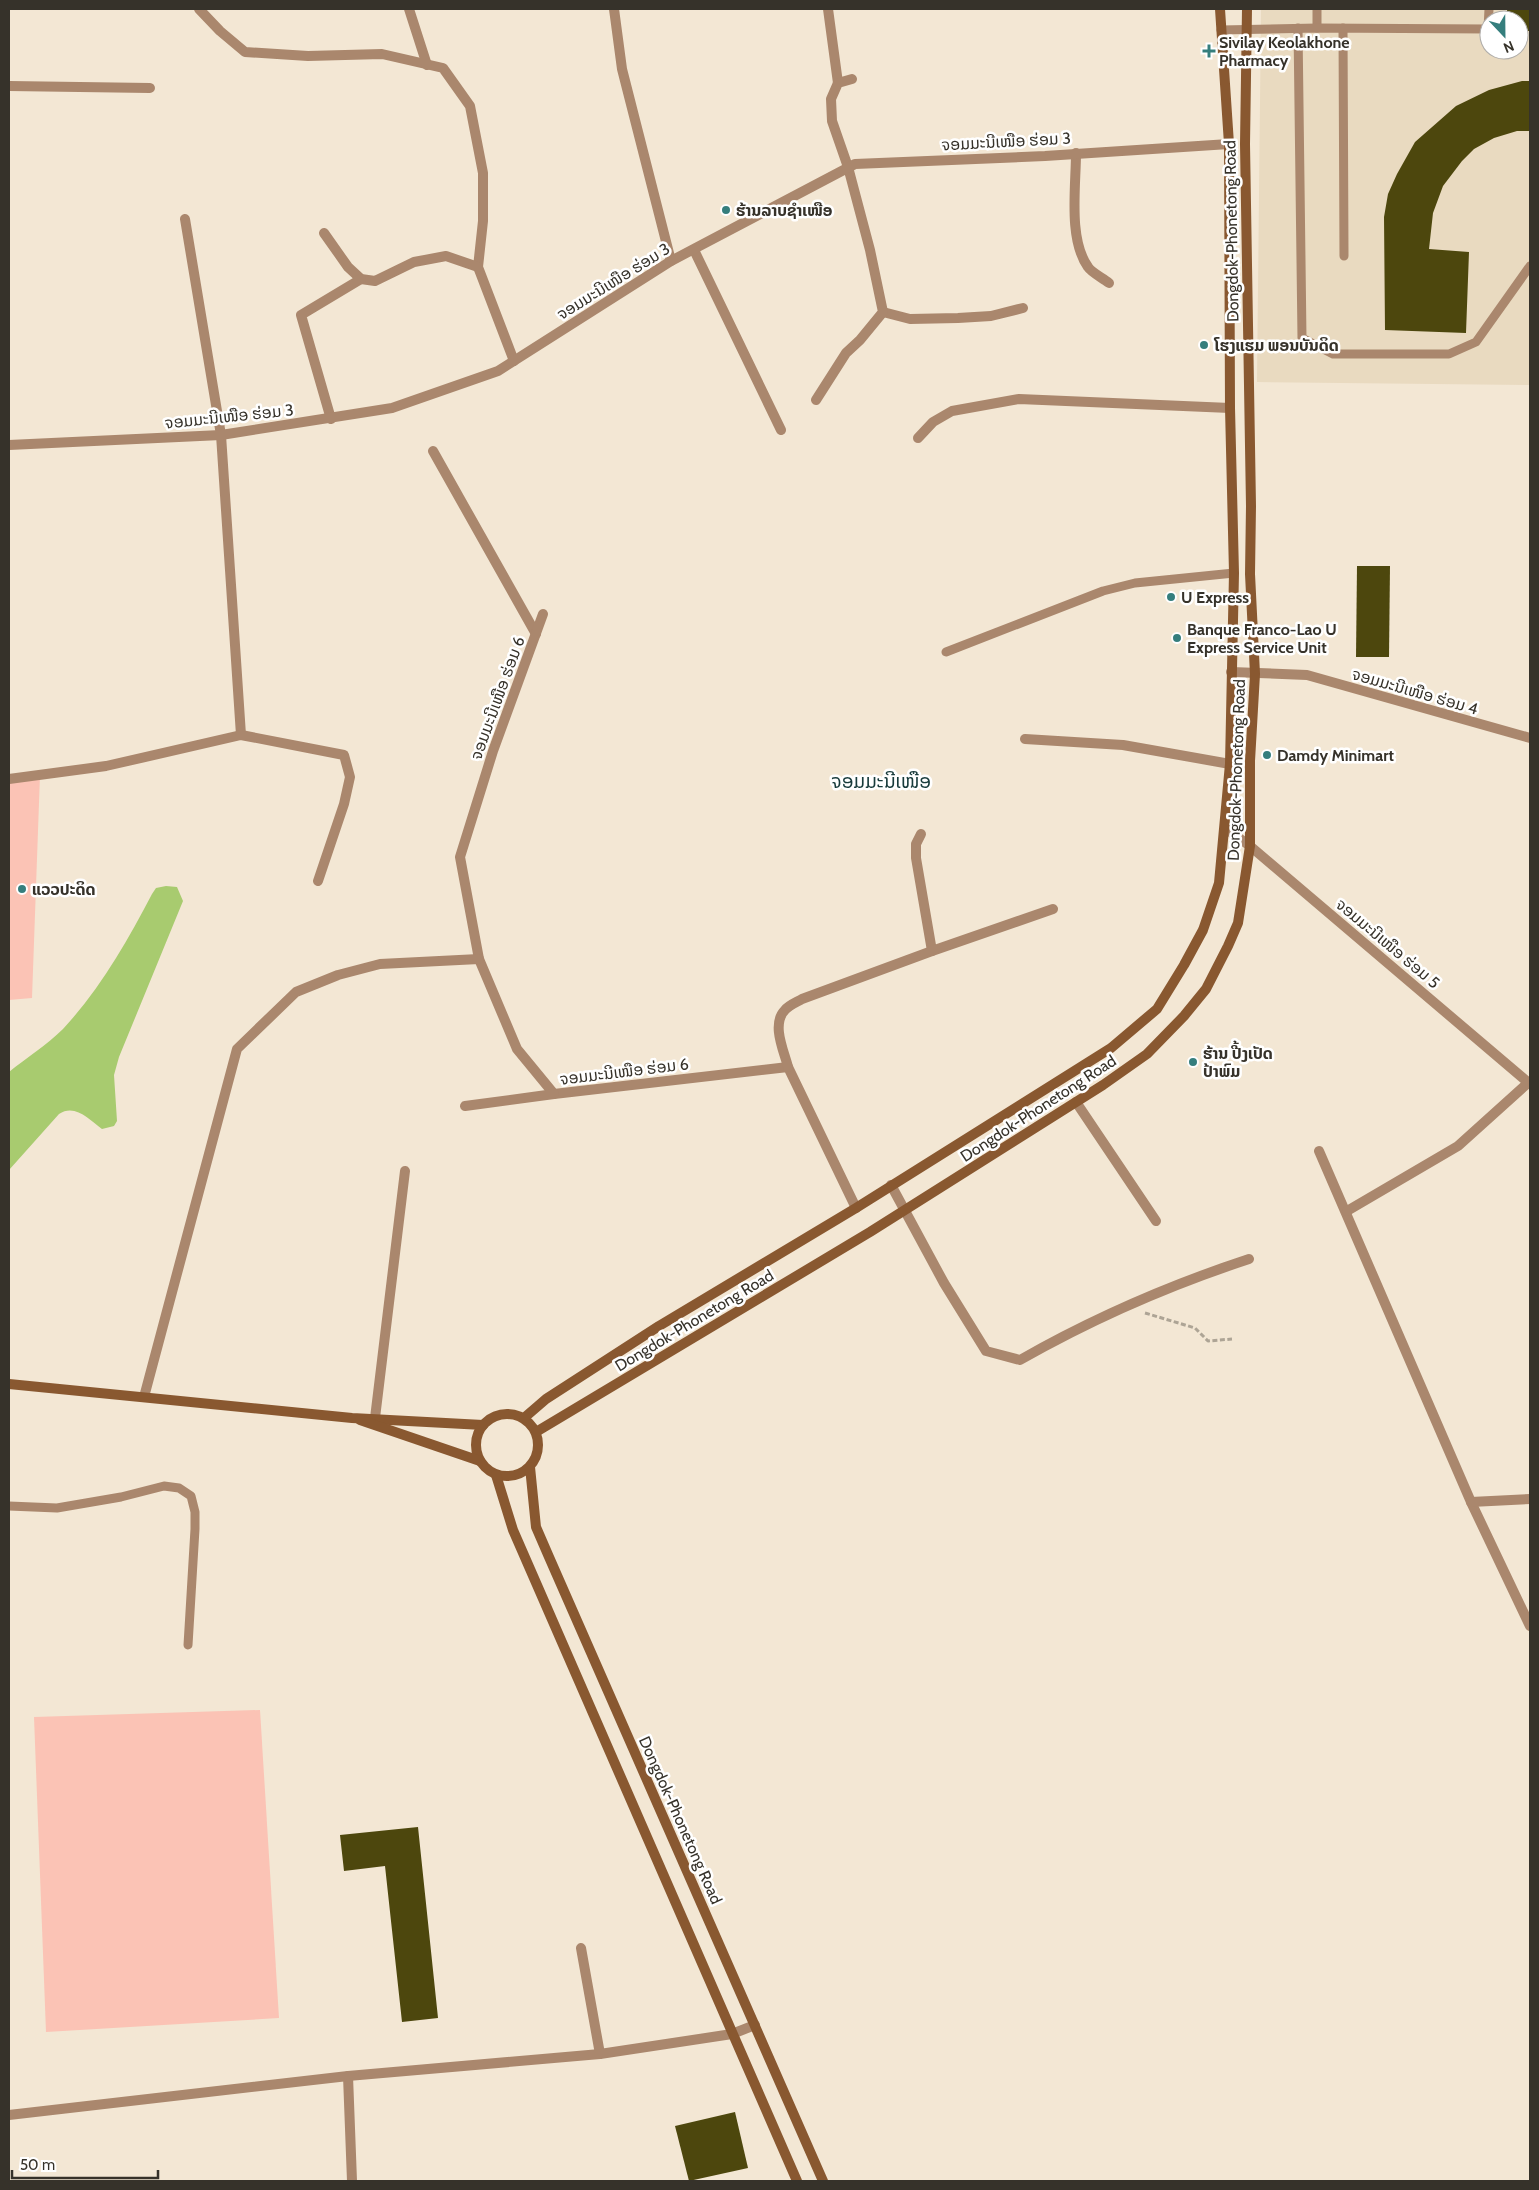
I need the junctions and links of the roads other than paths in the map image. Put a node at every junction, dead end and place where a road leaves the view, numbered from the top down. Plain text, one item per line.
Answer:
1 (199, 9) edge
2 (409, 9) edge
3 (614, 9) edge
4 (828, 9) edge
5 (1220, 9) edge
6 (1247, 9) edge
7 (1317, 9) edge
8 (1488, 9) edge
9 (1298, 28) junction
10 (1317, 28) junction
11 (1343, 28) junction
12 (1221, 30) junction
13 (1247, 30) junction
14 (427, 65) junction
15 (852, 79) dead end
16 (838, 83) junction
17 (9, 86) edge
18 (150, 88) dead end
19 (1229, 144) junction
20 (1076, 153) junction
21 (848, 166) junction
22 (185, 219) dead end
23 (324, 233) dead end
24 (694, 250) junction
25 (1344, 256) dead end
26 (672, 261) junction
27 (1530, 266) edge
28 (478, 267) junction
29 (361, 279) junction
30 (1109, 283) dead end
31 (1023, 308) dead end
32 (883, 312) junction
33 (514, 360) junction
34 (816, 400) dead end
35 (1230, 408) junction
36 (332, 419) junction
37 (781, 430) dead end
38 (221, 435) junction
39 (918, 438) dead end
40 (9, 445) edge
41 (433, 451) dead end
42 (1234, 573) junction
43 (543, 614) dead end
44 (536, 634) junction
45 (946, 652) dead end
46 (1231, 672) junction
47 (1255, 674) junction
48 (242, 736) junction
49 (1530, 738) edge
50 (1025, 739) dead end
51 (1230, 764) junction
52 (9, 779) edge
53 (1225, 828) junction
54 (921, 834) dead end
55 (1250, 846) junction
56 (318, 881) dead end
57 (1054, 909) dead end
58 (932, 951) junction
59 (479, 959) junction
60 (788, 1067) junction
61 (1530, 1083) edge
62 (554, 1094) junction
63 (1076, 1102) junction
64 (465, 1106) dead end
65 (1319, 1152) dead end
66 (405, 1171) dead end
67 (891, 1185) junction
68 (856, 1208) junction
69 (905, 1210) junction
70 (1347, 1211) junction
71 (1156, 1221) dead end
72 (1249, 1259) dead end
73 (9, 1384) edge
74 (144, 1397) junction
75 (352, 1418) junction
76 (375, 1418) junction
77 (524, 1418) junction
78 (483, 1425) junction
79 (536, 1432) junction
80 (480, 1461) junction
81 (530, 1467) junction
82 (496, 1475) junction
83 (1530, 1499) edge
84 (1471, 1502) junction
85 (9, 1506) edge
86 (1530, 1626) edge
87 (188, 1645) dead end
88 (581, 1948) dead end
89 (755, 2025) junction
90 (732, 2034) junction
91 (600, 2054) junction
92 (348, 2076) junction
93 (9, 2114) edge
94 (352, 2181) edge
95 (798, 2181) edge
96 (823, 2181) edge

1 - 14 street
2 - 14 street
3 - 26 street
4 - 16 street
5 - 12 main road, Dongdok-Phonetong Road
6 - 13 main road, Dongdok-Phonetong Road
7 - 10 lane
8 - 11 lane
9 - 10 lane
9 - 13 lane
9 - 27 lane
10 - 11 lane
11 - 25 lane
12 - 13 lane
12 - 19 main road, Dongdok-Phonetong Road
13 - 47 main road, Dongdok-Phonetong Road
14 - 28 street
15 - 16 street
16 - 21 street
17 - 18 street
19 - 20 street, ຈອມມະນີເໜືອ ຮ່ອມ 3
19 - 35 main road, Dongdok-Phonetong Road
20 - 21 street, ຈອມມະນີເໜືອ ຮ່ອມ 3
20 - 30 street
21 - 24 street, ຈອມມະນີເໜືອ ຮ່ອມ 3
21 - 32 street
22 - 38 street
23 - 29 street
24 - 26 street, ຈອມມະນີເໜືອ ຮ່ອມ 3
24 - 37 street
26 - 33 street, ຈອມມະນີເໜືອ ຮ່ອມ 3
28 - 29 street
28 - 33 street
29 - 36 street
31 - 32 street
32 - 34 street
33 - 36 street, ຈອມມະນີເໜືອ ຮ່ອມ 3
35 - 39 street
35 - 42 main road, Dongdok-Phonetong Road
36 - 38 street, ຈອມມະນີເໜືອ ຮ່ອມ 3
38 - 40 street, ຈອມມະນີເໜືອ ຮ່ອມ 3
38 - 48 street
41 - 44 street
42 - 45 lane
42 - 46 main road, Dongdok-Phonetong Road
43 - 44 street, ຈອມມະນີເໜືອ ຮ່ອມ 6
44 - 59 street, ຈອມມະນີເໜືອ ຮ່ອມ 6
46 - 47 street, ຈອມມະນີເໜືອ ຮ່ອມ 4
46 - 51 main road, Dongdok-Phonetong Road
47 - 49 street, ຈອມມະນີເໜືອ ຮ່ອມ 4
47 - 55 main road, Dongdok-Phonetong Road
48 - 52 street
48 - 56 street
50 - 51 street
51 - 53 main road, Dongdok-Phonetong Road
53 - 55 street, ຈອມມະນີເໜືອ ຮ່ອມ 5
53 - 67 main road, Dongdok-Phonetong Road
54 - 58 street
55 - 61 street, ຈອມມະນີເໜືອ ຮ່ອມ 5
55 - 63 main road, Dongdok-Phonetong Road
57 - 58 street
58 - 60 street
59 - 62 street, ຈອມມະນີເໜືອ ຮ່ອມ 6
59 - 74 street
60 - 62 street, ຈອມມະນີເໜືອ ຮ່ອມ 6
60 - 68 street
61 - 70 street
62 - 64 street
63 - 69 main road, Dongdok-Phonetong Road
63 - 71 street
65 - 70 street
66 - 76 street
67 - 68 main road, Dongdok-Phonetong Road
67 - 69 street
68 - 77 main road, Dongdok-Phonetong Road
69 - 72 street
69 - 79 main road, Dongdok-Phonetong Road
70 - 84 street
73 - 74 main road
74 - 75 main road
75 - 76 main road
75 - 80 main road
76 - 78 main road
77 - 78 main road
77 - 79 main road
78 - 80 main road
79 - 81 main road, Dongdok-Phonetong Road
80 - 82 main road
81 - 82 main road
81 - 89 main road, Dongdok-Phonetong Road
82 - 90 main road
83 - 84 street
84 - 86 street
85 - 87 lane
88 - 91 street
89 - 90 street
89 - 96 main road, Dongdok-Phonetong Road
90 - 91 street
90 - 95 main road
91 - 92 street
92 - 93 street
92 - 94 street

